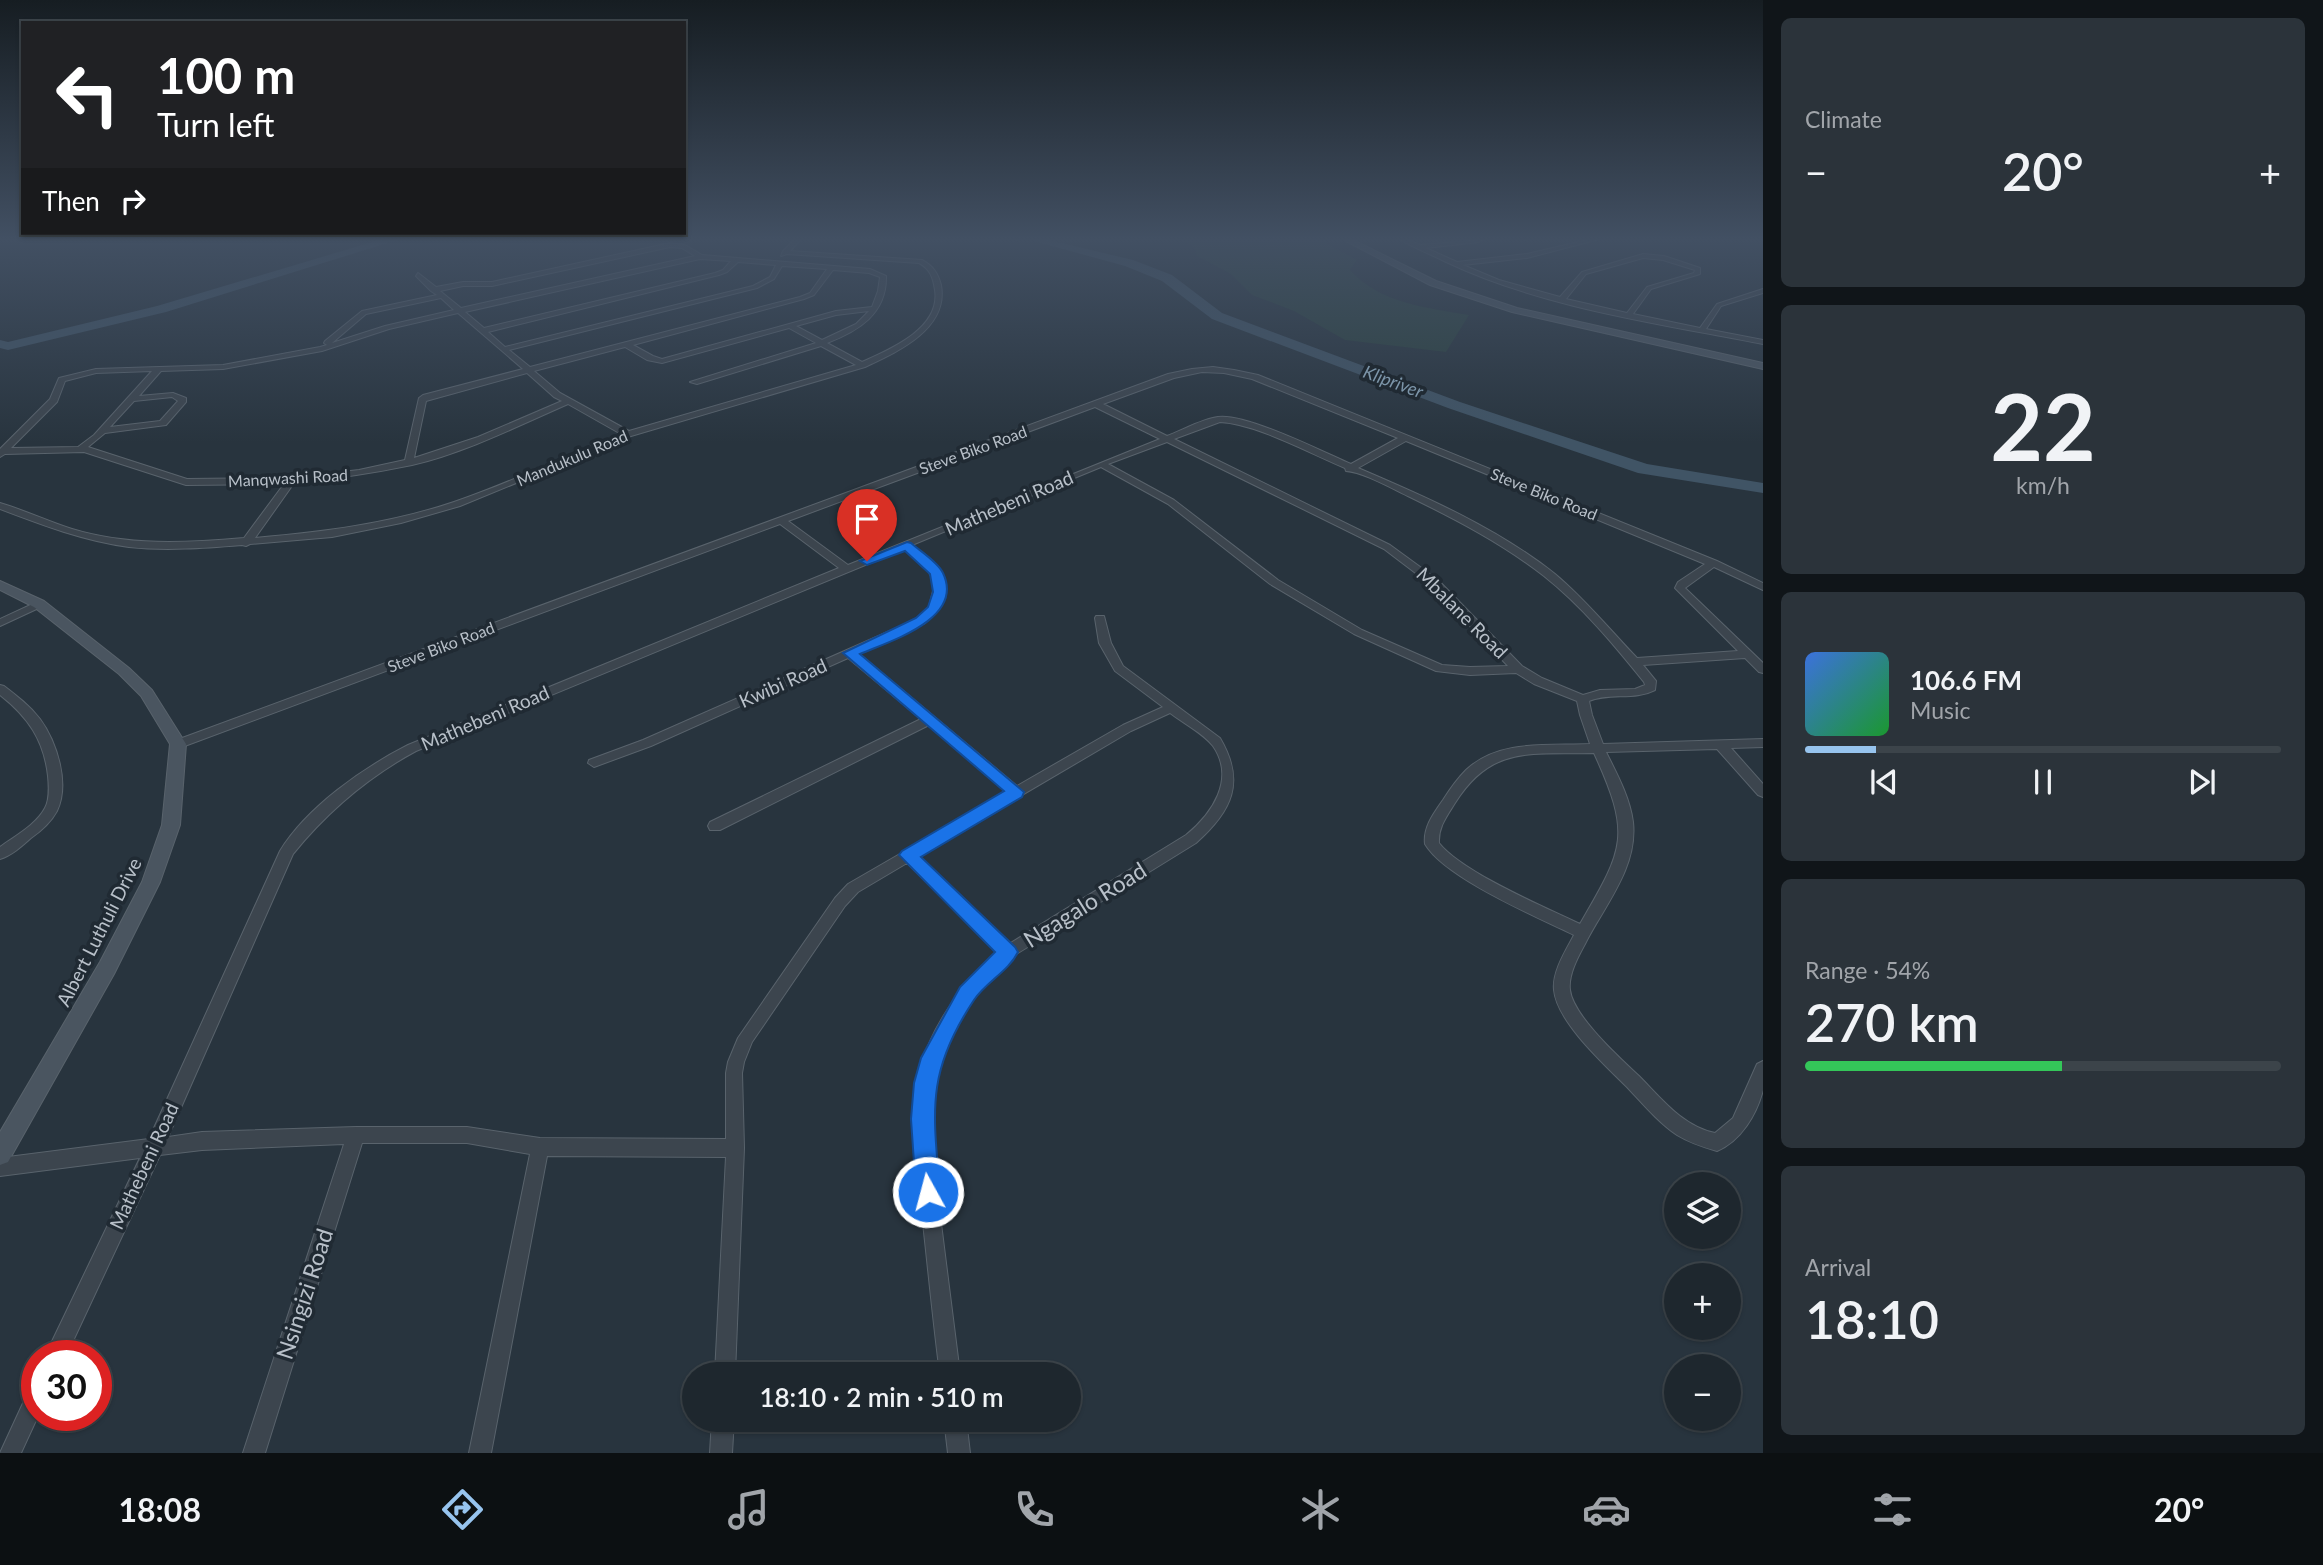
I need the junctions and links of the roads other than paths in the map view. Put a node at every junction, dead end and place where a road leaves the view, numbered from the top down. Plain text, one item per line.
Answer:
1 (379, 308) edge
2 (455, 308) edge
3 (479, 308) edge
4 (579, 308) edge
5 (671, 308) edge
6 (763, 308) edge
7 (935, 308) edge
8 (1508, 308) edge
9 (1602, 308) edge
10 (1635, 308) edge
11 (1717, 308) edge
12 (873, 309) joint
13 (461, 312) junction
14 (1630, 314) junction
15 (790, 326) junction
16 (1702, 330) junction
17 (482, 331) junction
18 (1763, 342) edge
19 (626, 344) junction
20 (822, 344) junction
21 (322, 349) junction
22 (505, 349) junction
23 (862, 365) junction
24 (1763, 366) edge
25 (527, 369) junction
26 (158, 370) junction
27 (694, 382) dead end
28 (131, 399) junction
29 (567, 402) junction
30 (1096, 404) junction
31 (102, 431) junction
32 (628, 434) junction
33 (1168, 438) junction
34 (1405, 438) junction
35 (81, 448) junction
36 (1, 452) edge
37 (409, 463) junction
38 (1101, 464) junction
39 (1349, 468) junction
40 (291, 481) junction
41 (0, 506) edge
42 (781, 520) junction
43 (246, 543) junction
44 (907, 546) junction
45 (1713, 563) junction
46 (847, 569) junction
47 (0, 585) edge
48 (1763, 587) edge
49 (40, 604) junction
50 (1100, 618) dead end
51 (0, 623) edge
52 (850, 653) junction
53 (1746, 654) junction
54 (1634, 662) junction
55 (1518, 669) junction
56 (1763, 669) edge
57 (0, 689) edge
58 (1583, 699) junction
59 (1170, 708) junction
60 (929, 720) junction
61 (1763, 743) edge
62 (178, 744) junction
63 (1722, 746) junction
64 (1600, 750) junction
65 (594, 763) dead end
66 (1016, 792) junction
67 (1763, 792) edge
68 (715, 826) dead end
69 (0, 855) edge
70 (908, 855) junction
71 (1582, 932) junction
72 (1008, 952) junction
73 (1763, 1069) edge
74 (356, 1135) junction
75 (540, 1147) junction
76 (154, 1148) junction
77 (735, 1148) junction
78 (0, 1154) edge
79 (0, 1167) edge
80 (63, 1340) edge
81 (726, 1362) edge
82 (949, 1362) edge
83 (21, 1429) edge
84 (722, 1432) edge
85 (957, 1432) edge
86 (10, 1453) edge
87 (254, 1453) edge
88 (481, 1453) edge
89 (721, 1453) edge
90 (959, 1453) edge

1 - 21 street
2 - 13 street
3 - 13 street
4 - 17 street
5 - 22 street
6 - 19 street
7 - 23 street, Mandukulu Road
8 - 24 street
9 - 14 street
10 - 14 street
11 - 16 street
12 - 15 street
12 - 20 street
13 - 17 street
13 - 21 street
14 - 16 street
15 - 19 street
15 - 20 street
16 - 18 street
17 - 22 street
19 - 25 street
20 - 23 street
20 - 27 street
21 - 26 street
22 - 25 street
23 - 32 street, Mandukulu Road
25 - 29 street
25 - 37 street
26 - 28 street
26 - 36 street
28 - 31 street
28 - 31 street
29 - 32 street
29 - 37 street, Manqwashi Road
30 - 33 street, Mbalane Road
30 - 34 street, Steve Biko Road
30 - 42 street, Steve Biko Road
31 - 35 street
32 - 43 street, Mandukulu Road
33 - 38 street, Mathebeni Road
33 - 39 street, Mathebeni Road
33 - 55 street, Mbalane Road
34 - 39 street
34 - 45 street, Steve Biko Road
35 - 36 street, Manqwashi Road
35 - 40 street, Manqwashi Road
37 - 40 street, Manqwashi Road
38 - 44 street, Mathebeni Road
38 - 55 street, Mbalane Road
39 - 54 street
40 - 43 street
41 - 43 street, Mandukulu Road
42 - 46 street
42 - 62 street, Steve Biko Road
44 - 46 street, Mathebeni Road
44 - 52 street, Kwibi Road
45 - 48 street, Steve Biko Road
45 - 53 street
46 - 76 street, Mathebeni Road
47 - 49 street
49 - 51 street
49 - 62 street
50 - 59 street, Ngagalo Road
52 - 60 street
52 - 65 street, Kwibi Road
53 - 54 street
53 - 56 street
54 - 58 street
55 - 58 street
57 - 69 street
58 - 64 street
59 - 66 street
59 - 72 street, Ngagalo Road
60 - 66 street
60 - 68 street
61 - 63 street
62 - 78 street, Albert Luthuli Drive
63 - 64 street
63 - 67 street
64 - 71 street
64 - 71 street
66 - 70 street
70 - 72 street
70 - 77 street
71 - 73 street
72 - 82 street, Ngagalo Road
74 - 75 street
74 - 76 street
74 - 87 street, Nsingizi Road
75 - 77 street
75 - 88 street
76 - 79 street
76 - 80 street, Mathebeni Road
77 - 81 street
83 - 86 street
84 - 89 street
85 - 90 street

